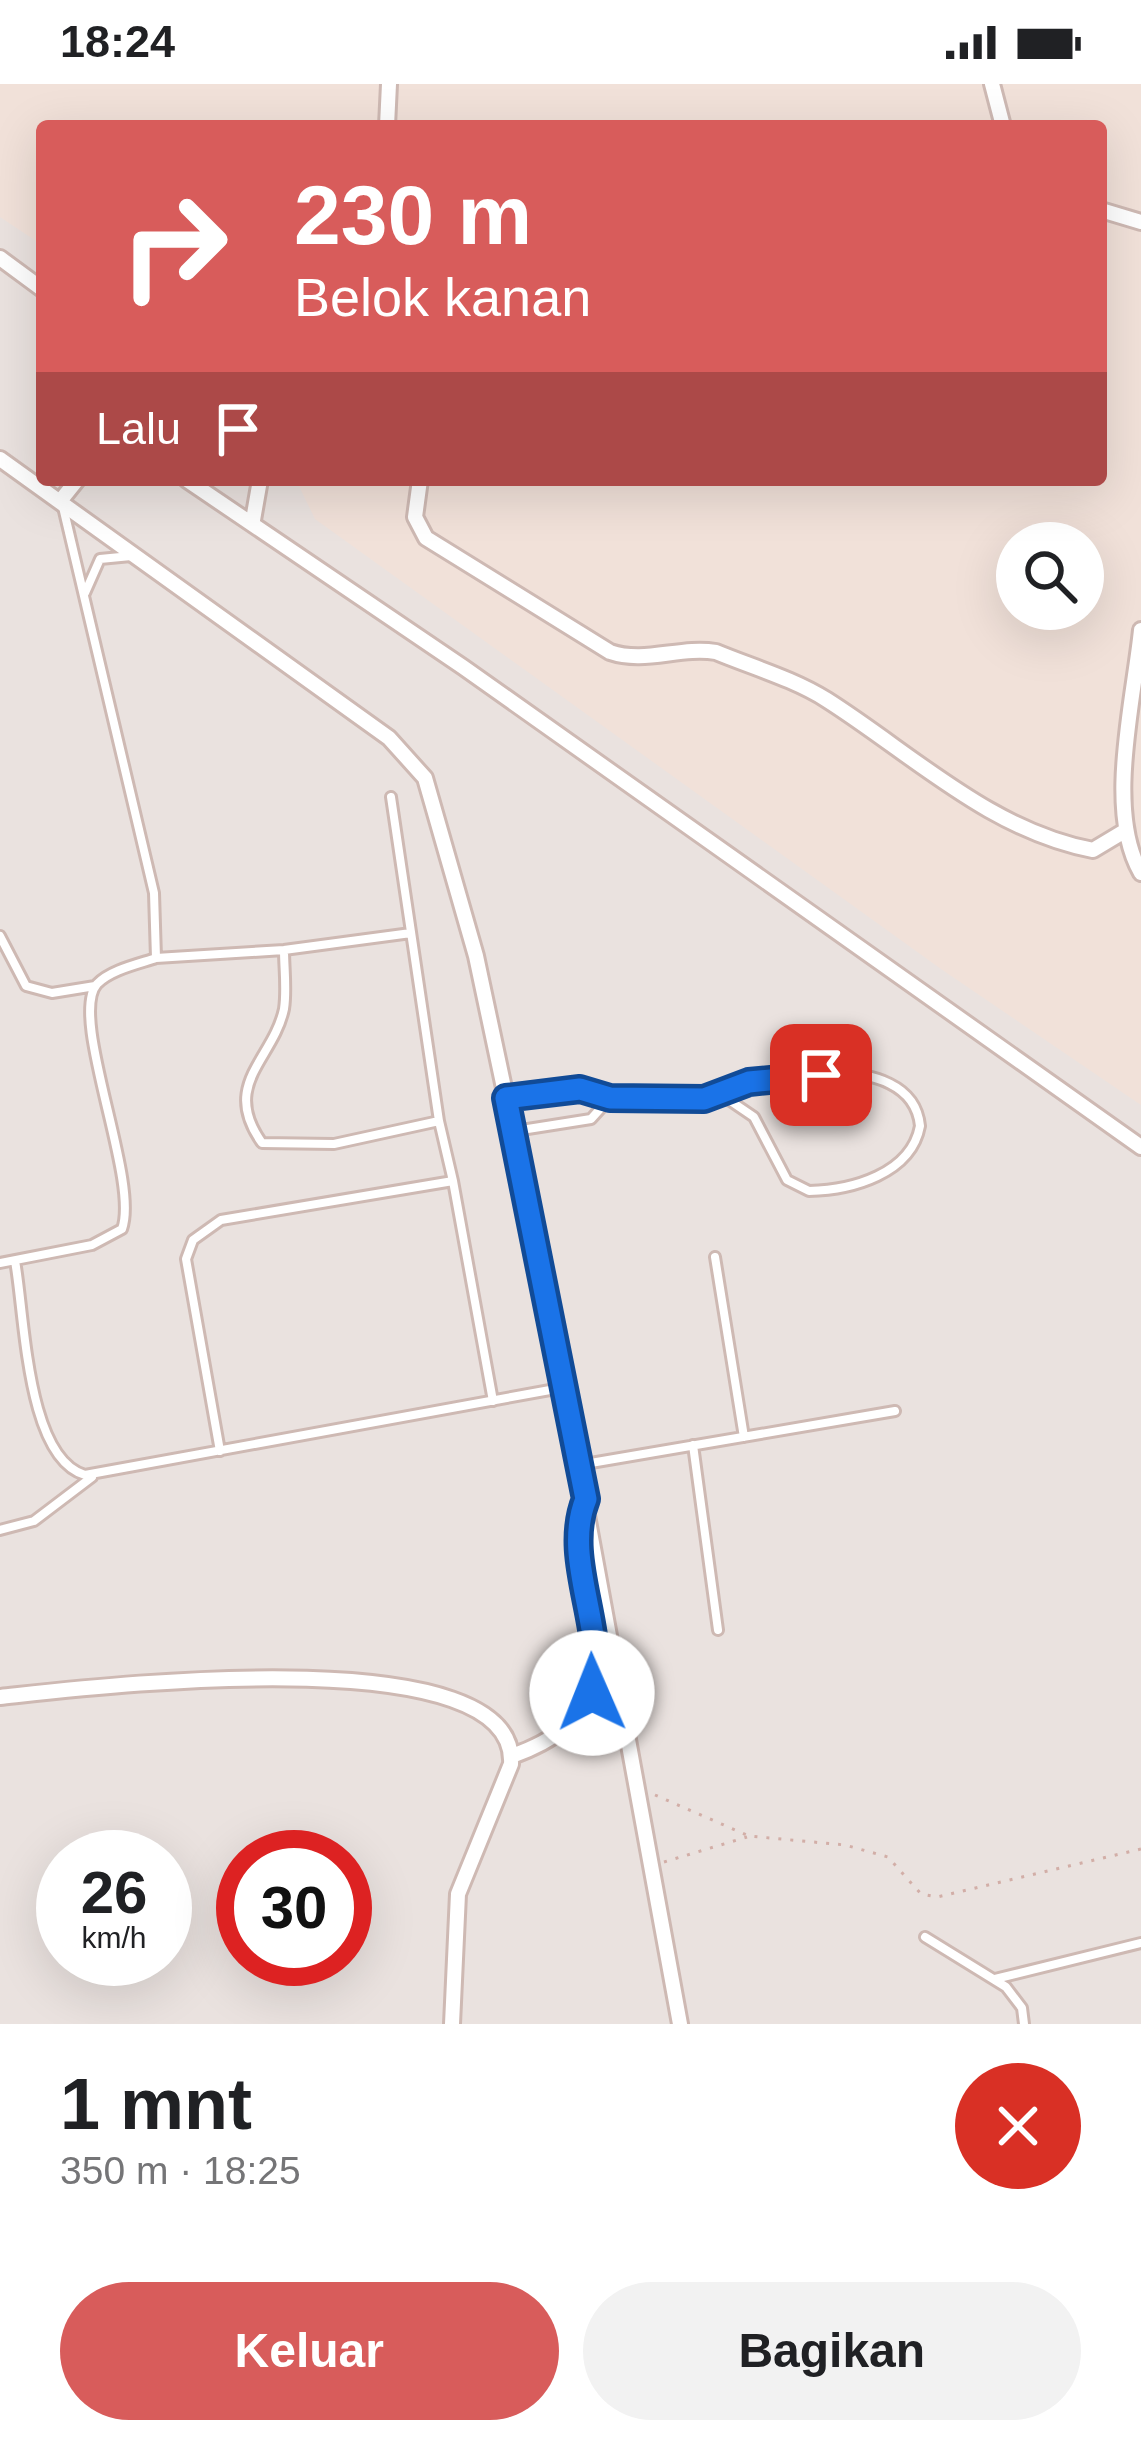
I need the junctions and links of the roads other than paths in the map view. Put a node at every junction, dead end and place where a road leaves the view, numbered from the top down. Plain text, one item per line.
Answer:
1 (389, 84) edge
2 (992, 84) edge
3 (386, 120) edge
4 (1001, 120) edge
5 (1107, 212) edge
6 (1141, 222) edge
7 (0, 258) edge
8 (36, 285) edge
9 (0, 459) edge
10 (36, 483) edge
11 (41, 486) edge
12 (72, 486) edge
13 (197, 486) edge
14 (259, 486) edge
15 (419, 486) edge
16 (62, 500) junction
17 (253, 520) junction
18 (140, 555) junction
19 (85, 595) junction
20 (1141, 629) edge
21 (1137, 706) edge
22 (392, 797) dead end
23 (1124, 832) junction
24 (1141, 873) edge
25 (411, 933) junction
26 (0, 936) edge
27 (284, 950) junction
28 (156, 958) junction
29 (95, 986) junction
30 (506, 1098) junction
31 (610, 1098) junction
32 (704, 1099) junction
33 (439, 1121) junction
34 (513, 1131) junction
35 (1141, 1147) edge
36 (453, 1181) junction
37 (715, 1258) dead end
38 (15, 1261) junction
39 (0, 1263) edge
40 (561, 1388) junction
41 (493, 1401) junction
42 (895, 1411) dead end
43 (744, 1437) junction
44 (693, 1445) junction
45 (220, 1451) junction
46 (579, 1465) junction
47 (93, 1475) junction
48 (586, 1499) junction
49 (0, 1529) edge
50 (718, 1630) dead end
51 (0, 1697) edge
52 (512, 1756) junction
53 (925, 1937) dead end
54 (1141, 1943) edge
55 (994, 1979) junction
56 (452, 2024) edge
57 (680, 2024) edge
58 (1024, 2024) edge

1 - 3 street
2 - 4 street
5 - 6 street
7 - 8 street
9 - 10 street
11 - 16 street
12 - 16 street
13 - 17 street
14 - 17 street
15 - 23 street
16 - 18 street
16 - 19 lane
17 - 35 street
18 - 19 lane
18 - 30 street
19 - 28 lane
20 - 21 street
21 - 23 street
22 - 25 lane
23 - 24 street
25 - 27 lane
25 - 33 lane
26 - 29 lane
27 - 28 lane
27 - 33 lane
28 - 29 lane
29 - 38 lane
30 - 31 lane
30 - 34 street
31 - 32 lane
31 - 34 lane
32 - 32 lane
33 - 36 lane
34 - 40 street
36 - 41 lane
36 - 45 lane
37 - 43 lane
38 - 39 lane
38 - 47 lane
40 - 41 lane
40 - 46 street
41 - 45 lane
42 - 43 lane
43 - 44 lane
44 - 46 lane
44 - 50 lane
45 - 47 lane
46 - 48 street
47 - 49 lane
48 - 52 street
48 - 57 street
51 - 52 street
52 - 56 street
53 - 55 lane
54 - 55 lane
55 - 58 lane

